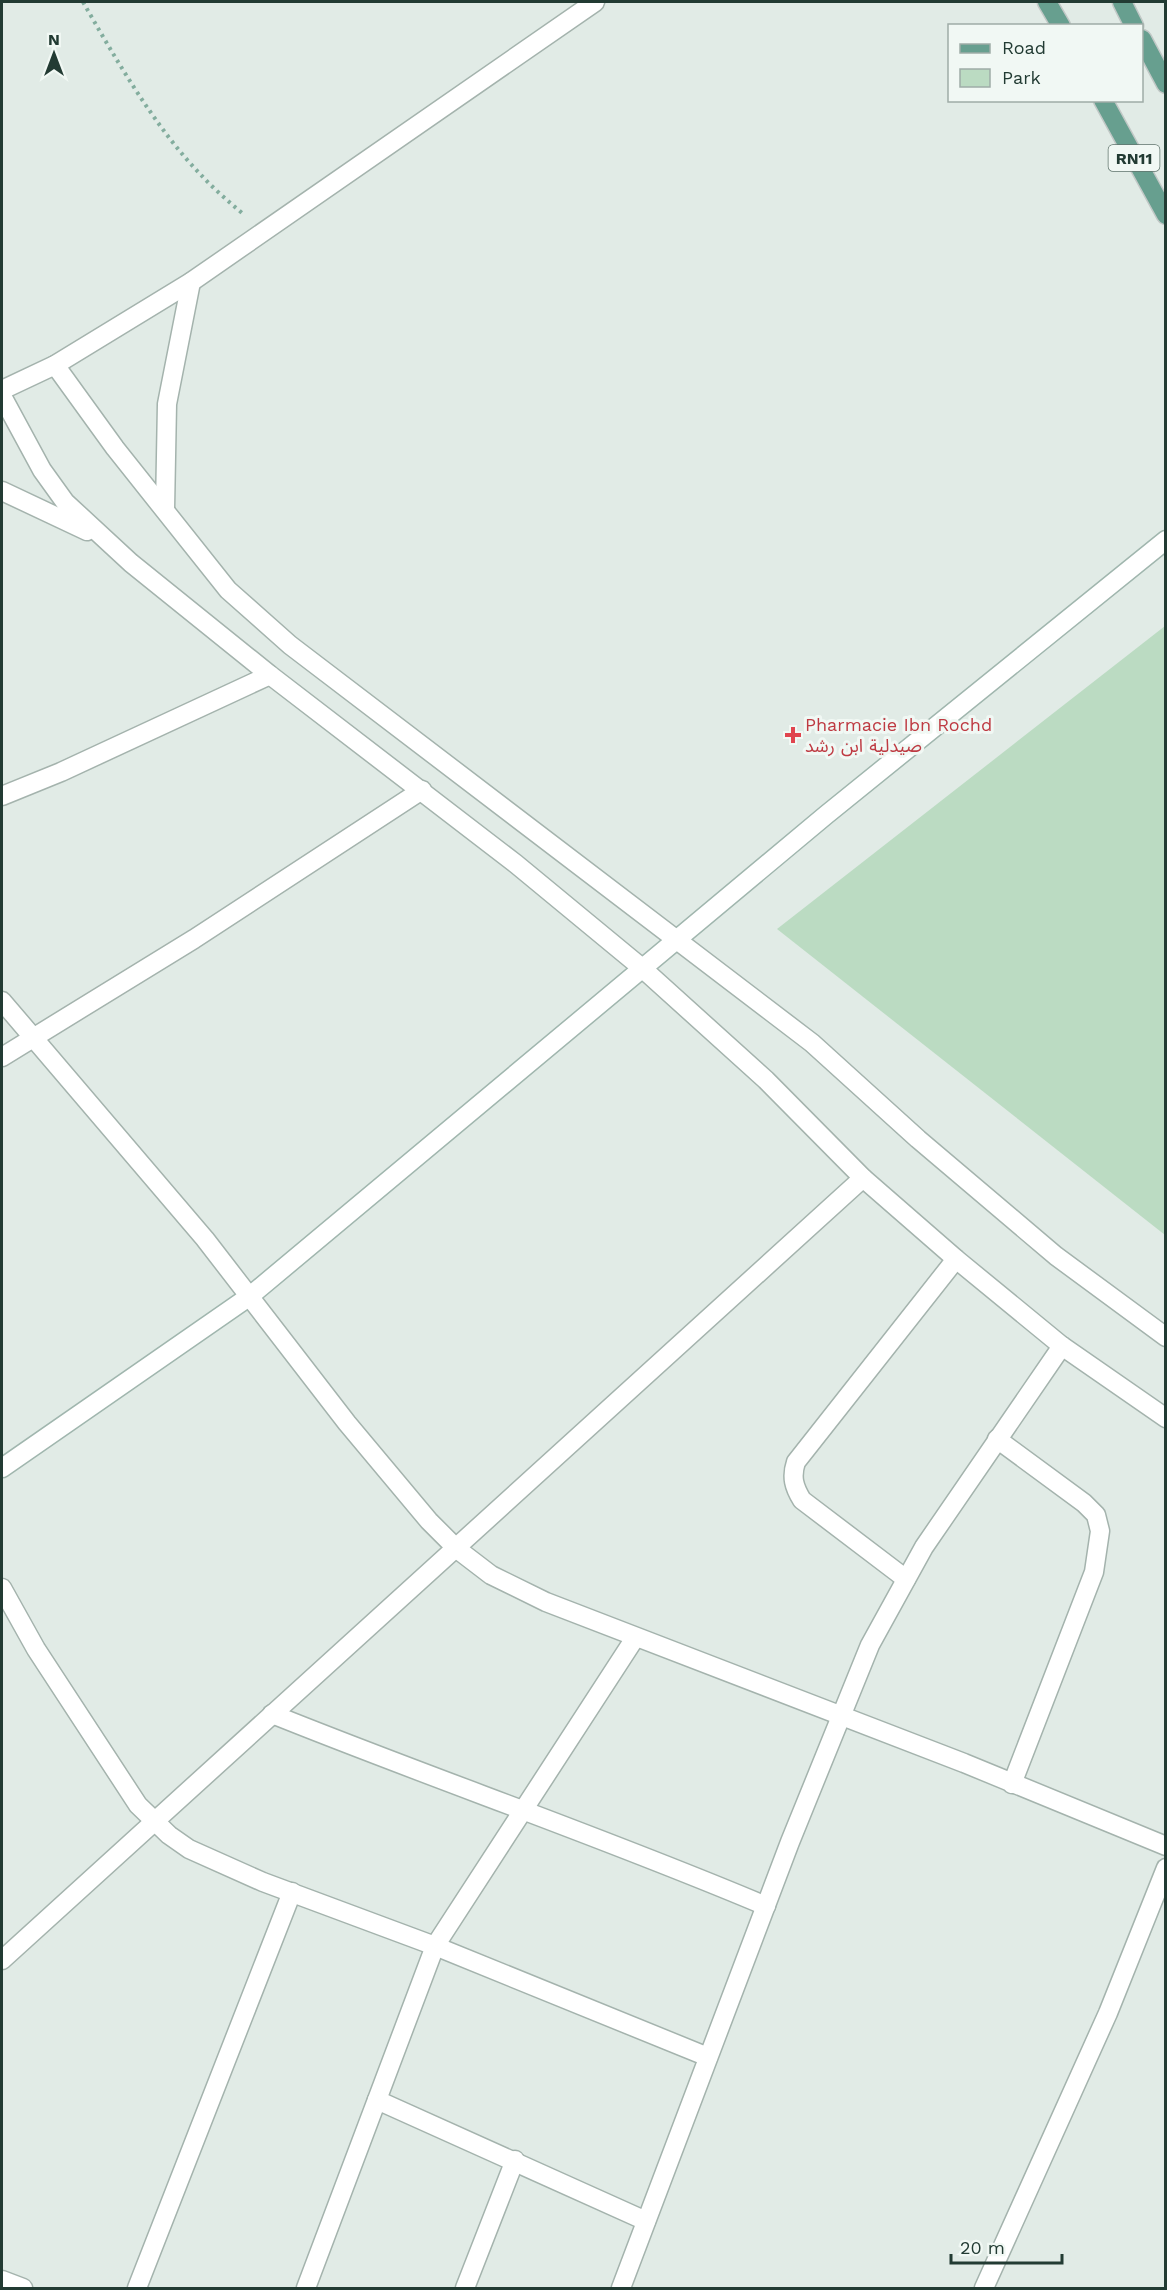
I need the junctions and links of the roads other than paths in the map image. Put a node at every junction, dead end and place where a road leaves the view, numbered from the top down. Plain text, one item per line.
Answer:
1 (595, 2) edge
2 (1047, 2) edge
3 (1122, 2) edge
4 (1060, 24) edge
5 (1133, 24) edge
6 (1143, 41) edge
7 (1166, 84) edge
8 (1104, 102) edge
9 (1166, 215) edge
10 (191, 282) junction
11 (55, 365) junction
12 (2, 390) edge
13 (2, 396) edge
14 (2, 491) edge
15 (165, 509) junction
16 (104, 539) junction
17 (1166, 540) edge
18 (270, 675) junction
19 (422, 790) junction
20 (2, 796) edge
21 (676, 940) junction
22 (642, 968) junction
23 (2, 1001) edge
24 (33, 1037) junction
25 (2, 1057) edge
26 (863, 1178) junction
27 (956, 1259) junction
28 (250, 1296) junction
29 (1166, 1337) edge
30 (1062, 1346) junction
31 (1166, 1418) edge
32 (997, 1439) junction
33 (2, 1468) edge
34 (457, 1549) junction
35 (906, 1579) junction
36 (2, 1588) edge
37 (635, 1638) junction
38 (272, 1714) junction
39 (842, 1717) junction
40 (1012, 1784) junction
41 (526, 1810) junction
42 (153, 1821) junction
43 (1166, 1846) edge
44 (1166, 1868) edge
45 (292, 1892) junction
46 (766, 1906) junction
47 (435, 1946) junction
48 (2, 1960) edge
49 (708, 2057) junction
50 (377, 2100) junction
51 (515, 2160) junction
52 (646, 2221) junction
53 (2, 2280) edge
54 (23, 2289) edge
55 (137, 2289) edge
56 (306, 2289) edge
57 (465, 2289) edge
58 (621, 2289) edge
59 (984, 2289) edge

1 - 10 street
2 - 4 main road
3 - 5 main road
6 - 7 main road
8 - 9 main road, RN11
10 - 11 street
10 - 15 street
11 - 12 street
11 - 15 street
13 - 16 street
14 - 16 street
15 - 21 street
16 - 18 street
17 - 21 street
18 - 19 street
18 - 20 street
19 - 22 street
19 - 24 street
21 - 22 street
21 - 29 street
22 - 26 street
22 - 28 street
23 - 24 street
24 - 25 street
24 - 28 street
26 - 27 street
26 - 34 street
27 - 30 street
27 - 35 street
28 - 33 street
28 - 34 street
30 - 31 street
30 - 32 street
32 - 35 street
32 - 40 street
34 - 37 street
34 - 38 street
35 - 39 street
36 - 42 street
37 - 39 street
37 - 41 street
38 - 41 street
38 - 42 street
39 - 40 street
39 - 46 street
40 - 43 street
41 - 46 street
41 - 47 street
42 - 45 street
42 - 48 street
44 - 59 street
45 - 47 street
45 - 55 street
46 - 49 street
47 - 49 street
47 - 50 street
49 - 52 street
50 - 51 street
50 - 56 street
51 - 52 street
51 - 57 street
52 - 58 street
53 - 54 street

